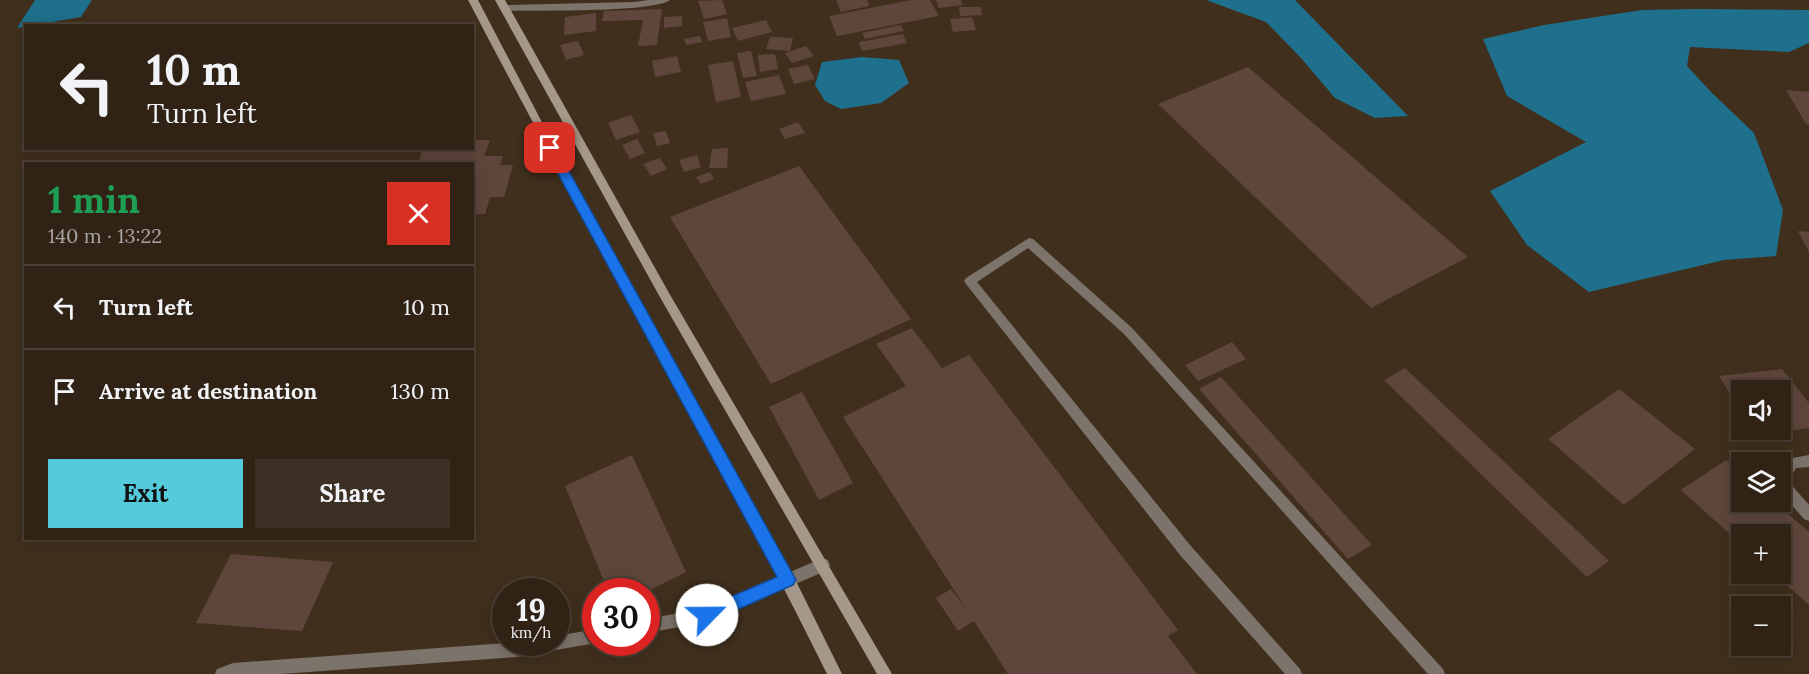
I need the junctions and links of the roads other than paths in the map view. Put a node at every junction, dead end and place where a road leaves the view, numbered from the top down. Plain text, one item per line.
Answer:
1 (473, 0) edge
2 (665, 0) edge
3 (502, 4) edge
4 (1809, 461) edge
5 (1809, 515) edge
6 (823, 564) junction
7 (788, 580) junction
8 (660, 623) edge
9 (582, 638) edge
10 (222, 674) edge
11 (835, 674) edge
12 (885, 674) edge
13 (1295, 674) edge
14 (1438, 674) edge

1 - 7 main road
2 - 3 street
3 - 6 main road
4 - 5 street
6 - 7 street
6 - 12 main road
7 - 8 street
7 - 11 main road
9 - 10 street
13 - 14 street

